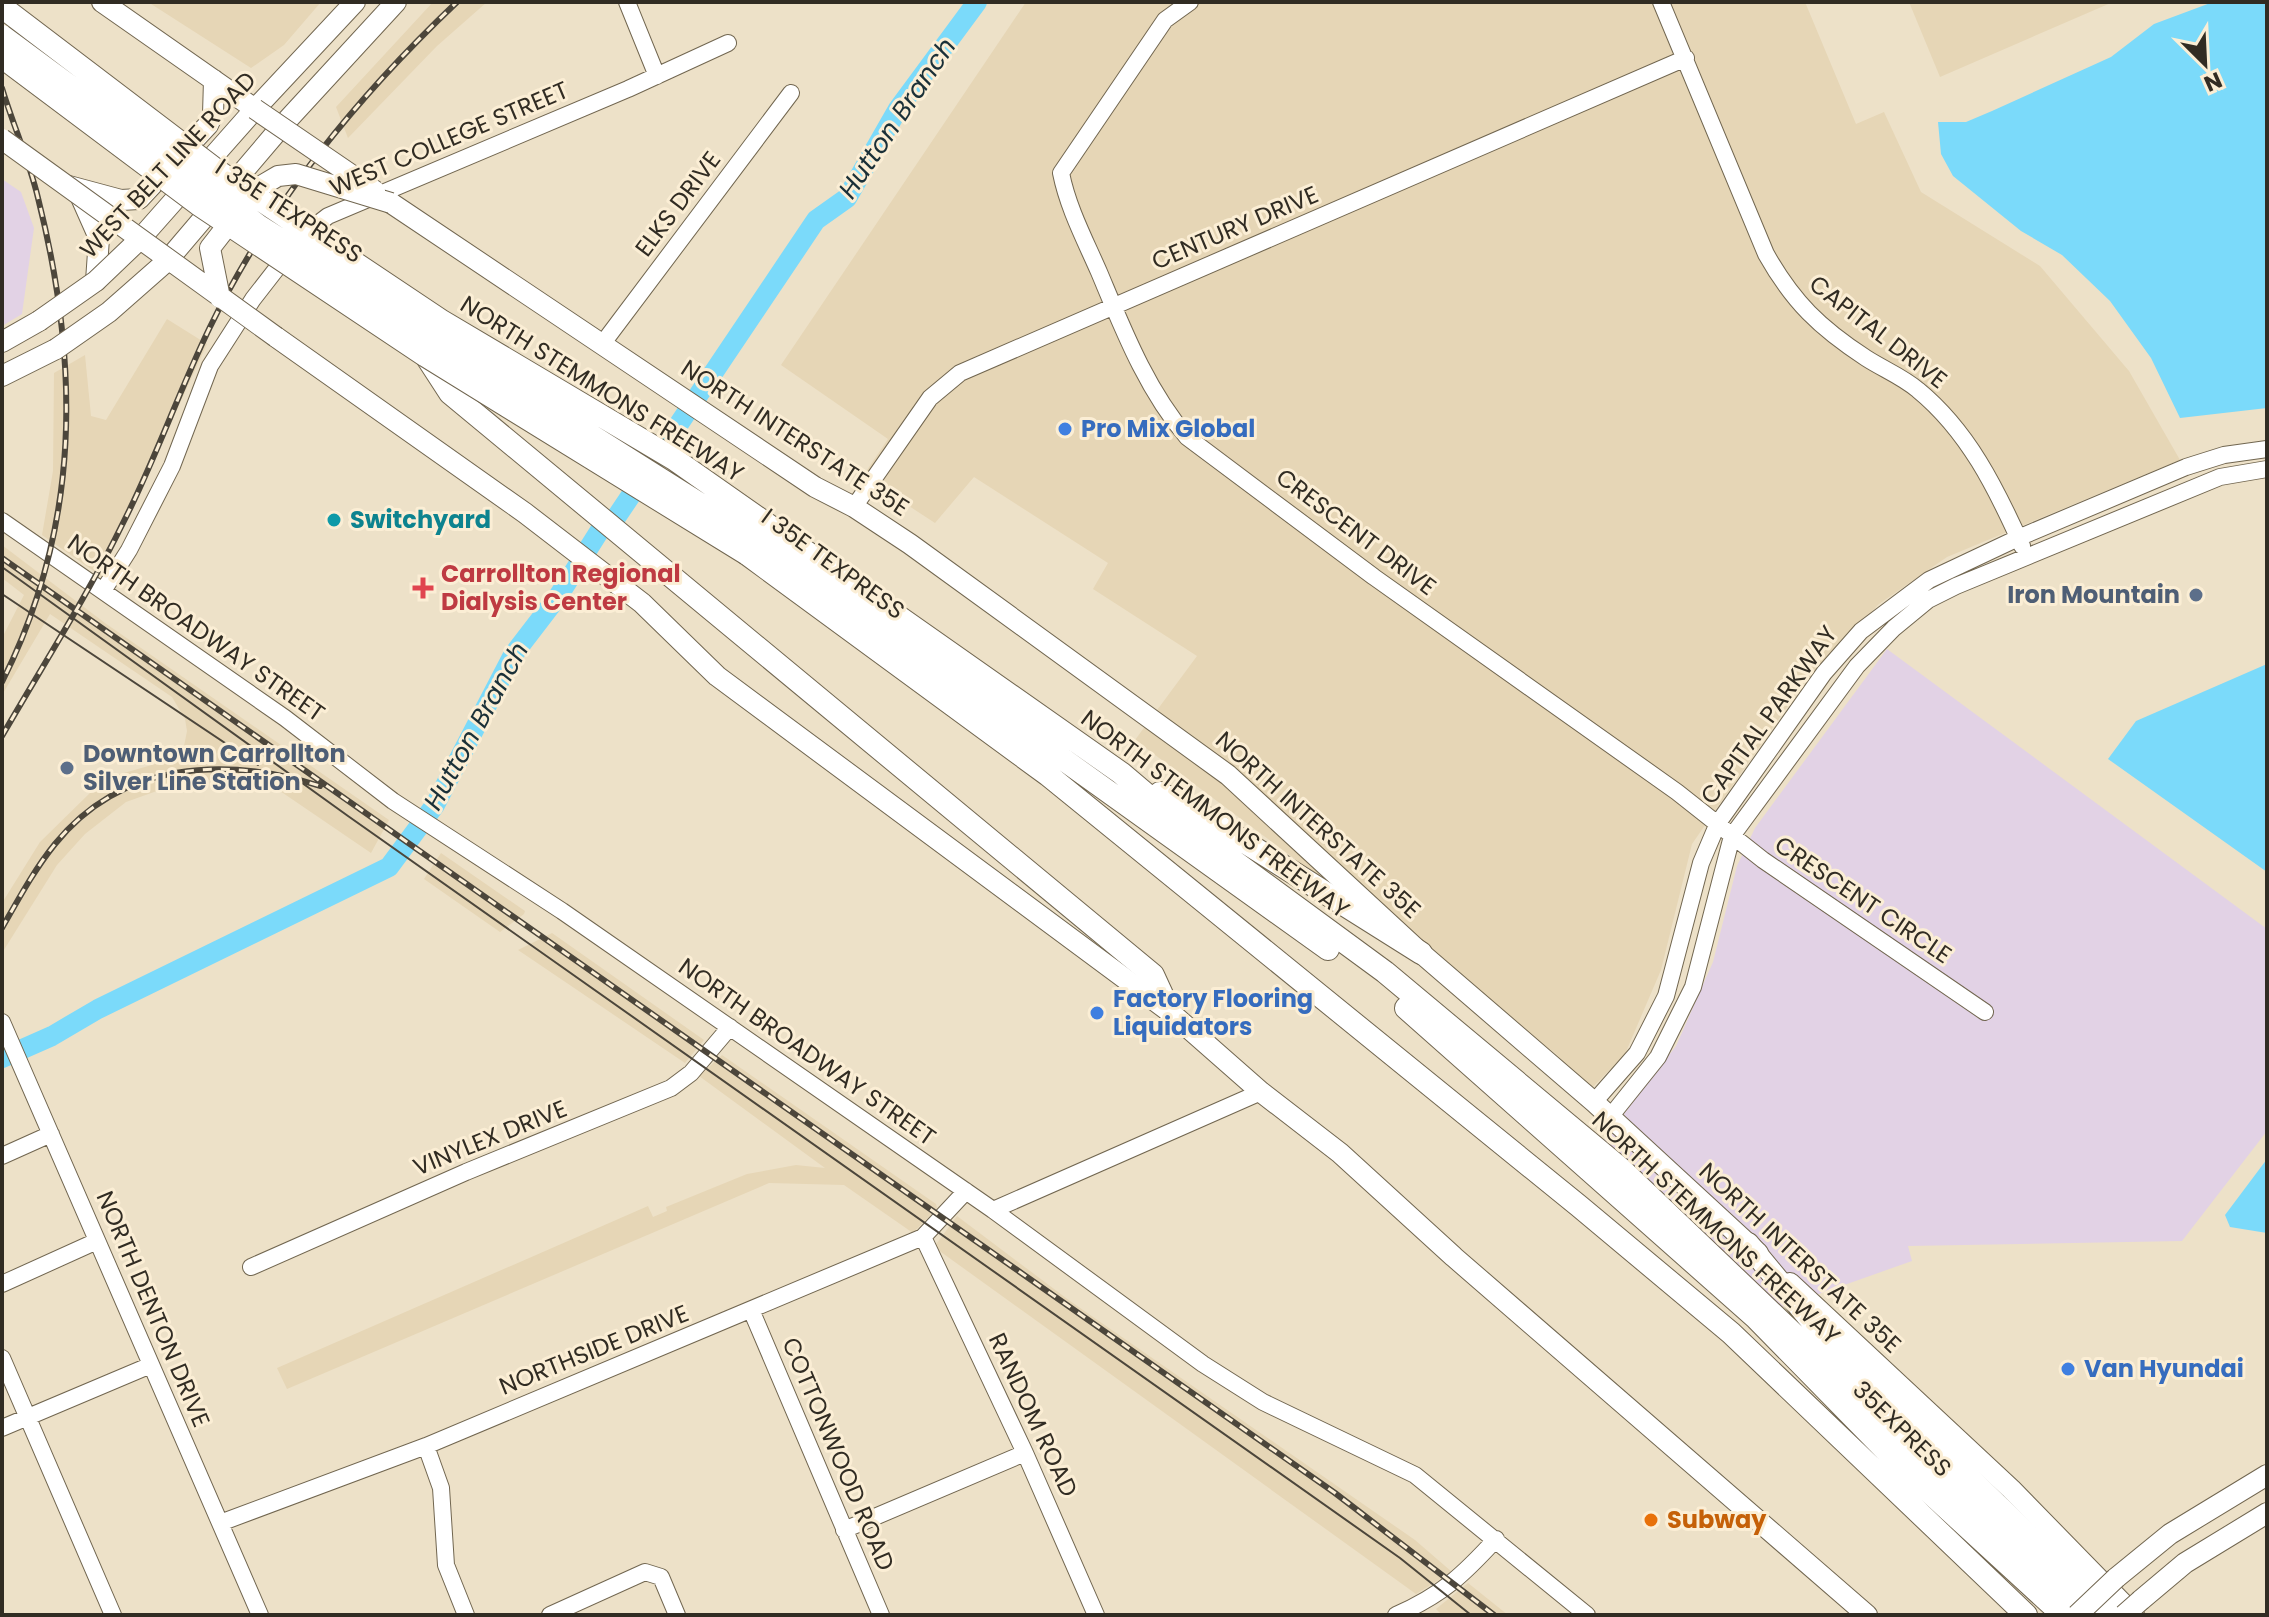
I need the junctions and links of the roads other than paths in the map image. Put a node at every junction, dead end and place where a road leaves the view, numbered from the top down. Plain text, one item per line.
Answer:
1 (102, 2) edge
2 (355, 2) edge
3 (396, 2) edge
4 (627, 2) edge
5 (1190, 2) edge
6 (1661, 2) edge
7 (2, 7) edge
8 (2, 36) edge
9 (728, 43) dead end
10 (2, 57) edge
11 (1686, 58) junction
12 (657, 76) junction
13 (214, 80) junction
14 (791, 93) dead end
15 (255, 109) junction
16 (281, 127) junction
17 (2, 139) edge
18 (74, 189) junction
19 (391, 203) junction
20 (140, 239) junction
21 (167, 261) junction
22 (96, 281) junction
23 (220, 298) junction
24 (1113, 307) junction
25 (2, 342) edge
26 (603, 343) junction
27 (426, 356) junction
28 (4, 375) edge
29 (2267, 449) edge
30 (2267, 469) edge
31 (854, 507) junction
32 (2, 521) edge
33 (2018, 538) junction
34 (758, 540) junction
35 (2026, 556) junction
36 (103, 591) junction
37 (1121, 773) junction
38 (1718, 823) junction
39 (1732, 836) junction
40 (1421, 953) junction
41 (1170, 1012) junction
42 (1985, 1012) dead end
43 (2, 1022) edge
44 (730, 1027) junction
45 (1493, 1085) joint
46 (1261, 1092) junction
47 (1594, 1102) junction
48 (1610, 1117) junction
49 (51, 1134) junction
50 (2, 1156) edge
51 (966, 1191) junction
52 (993, 1210) junction
53 (923, 1237) junction
54 (97, 1241) junction
55 (1748, 1244) junction
56 (251, 1267) dead end
57 (2, 1284) edge
58 (752, 1312) junction
59 (2, 1358) edge
60 (151, 1365) junction
61 (27, 1417) junction
62 (2, 1428) edge
63 (426, 1446) junction
64 (1025, 1453) junction
65 (2267, 1475) edge
66 (2267, 1513) edge
67 (220, 1523) junction
68 (844, 1530) junction
69 (1496, 1539) junction
70 (2138, 1608) edge
71 (113, 1615) edge
72 (260, 1615) edge
73 (466, 1615) edge
74 (550, 1615) edge
75 (677, 1615) edge
76 (881, 1615) edge
77 (1096, 1615) edge
78 (1396, 1615) edge
79 (1587, 1615) edge
80 (1867, 1615) edge
81 (2026, 1615) edge
82 (2063, 1615) edge
83 (2077, 1615) edge
84 (2088, 1615) edge
85 (2109, 1615) edge
86 (2124, 1615) edge

1 - 13 main road, NORTH INTERSTATE 35E
2 - 15 main road, WEST BELT LINE ROAD
3 - 16 main road
4 - 12 street
5 - 24 street, CRESCENT DRIVE
6 - 11 street, CAPITAL DRIVE
7 - 34 highway, NORTH STEMMONS FREEWAY, bridge
8 - 34 highway, I 35E TEXPRESS, bridge
9 - 12 street, WEST COLLEGE STREET
10 - 27 highway, NORTH STEMMONS FREEWAY, bridge
11 - 24 street, CENTURY DRIVE
11 - 33 street, CAPITAL DRIVE
12 - 36 street, WEST COLLEGE STREET
13 - 15 main road, NORTH INTERSTATE 35E
13 - 18 main road, bridge
14 - 26 street, ELKS DRIVE
15 - 16 main road, NORTH INTERSTATE 35E, bridge
15 - 20 main road, WEST BELT LINE ROAD, bridge
16 - 19 main road, NORTH INTERSTATE 35E, bridge
16 - 21 main road, bridge
17 - 18 main road, bridge
18 - 20 main road, bridge
18 - 22 main road, bridge
19 - 23 main road, bridge
19 - 26 main road, NORTH INTERSTATE 35E
20 - 21 main road, bridge
20 - 22 main road, WEST BELT LINE ROAD, bridge
21 - 23 main road, bridge
21 - 28 main road, bridge
22 - 25 main road, WEST BELT LINE ROAD, bridge
23 - 41 main road, bridge
24 - 31 street, CENTURY DRIVE
24 - 38 street, CRESCENT DRIVE
26 - 31 main road, NORTH INTERSTATE 35E
27 - 34 highway, NORTH STEMMONS FREEWAY, bridge
27 - 41 highway
29 - 33 street, CAPITAL PARKWAY
30 - 35 street, CAPITAL PARKWAY
31 - 40 main road, NORTH INTERSTATE 35E
32 - 36 street, NORTH BROADWAY STREET
33 - 35 street, CAPITAL DRIVE
33 - 38 street, CAPITAL PARKWAY
34 - 37 highway, NORTH STEMMONS FREEWAY
34 - 45 highway, I 35E TEXPRESS
34 - 81 highway, NORTH STEMMONS FREEWAY
35 - 39 street, CAPITAL PARKWAY
36 - 44 street, NORTH BROADWAY STREET
37 - 40 highway
37 - 84 highway, NORTH STEMMONS FREEWAY
38 - 39 street, CRESCENT CIRCLE
38 - 47 street, CAPITAL PARKWAY
39 - 42 street, CRESCENT CIRCLE
39 - 48 street, CAPITAL PARKWAY
40 - 47 main road, NORTH INTERSTATE 35E
41 - 46 main road
43 - 49 street, NORTH DENTON DRIVE
44 - 51 street, NORTH BROADWAY STREET
44 - 56 street, VINYLEX DRIVE
45 - 82 highway, 35EXPRESS
46 - 52 street
46 - 80 main road
47 - 48 main road, NORTH INTERSTATE 35E
48 - 55 main road, NORTH INTERSTATE 35E
49 - 50 street
49 - 54 street, NORTH DENTON DRIVE
51 - 52 street, NORTH BROADWAY STREET
51 - 53 street, NORTHSIDE DRIVE
52 - 69 street, NORTH BROADWAY STREET
53 - 58 street, NORTHSIDE DRIVE
53 - 64 street, RANDOM ROAD
54 - 57 street
54 - 60 street, NORTH DENTON DRIVE
55 - 70 main road, NORTH INTERSTATE 35E
55 - 85 highway
58 - 63 street, NORTHSIDE DRIVE
58 - 68 street, COTTONWOOD ROAD
59 - 61 street
60 - 61 street
60 - 67 street, NORTH DENTON DRIVE
61 - 62 street
61 - 71 street
63 - 67 street, NORTHSIDE DRIVE
63 - 73 street
64 - 68 street
64 - 77 street, RANDOM ROAD
65 - 83 main road, bridge
66 - 70 main road
67 - 72 street, NORTH DENTON DRIVE
68 - 76 street, COTTONWOOD ROAD
69 - 78 street
69 - 79 street, NORTH BROADWAY STREET
70 - 86 main road, bridge
74 - 75 street

